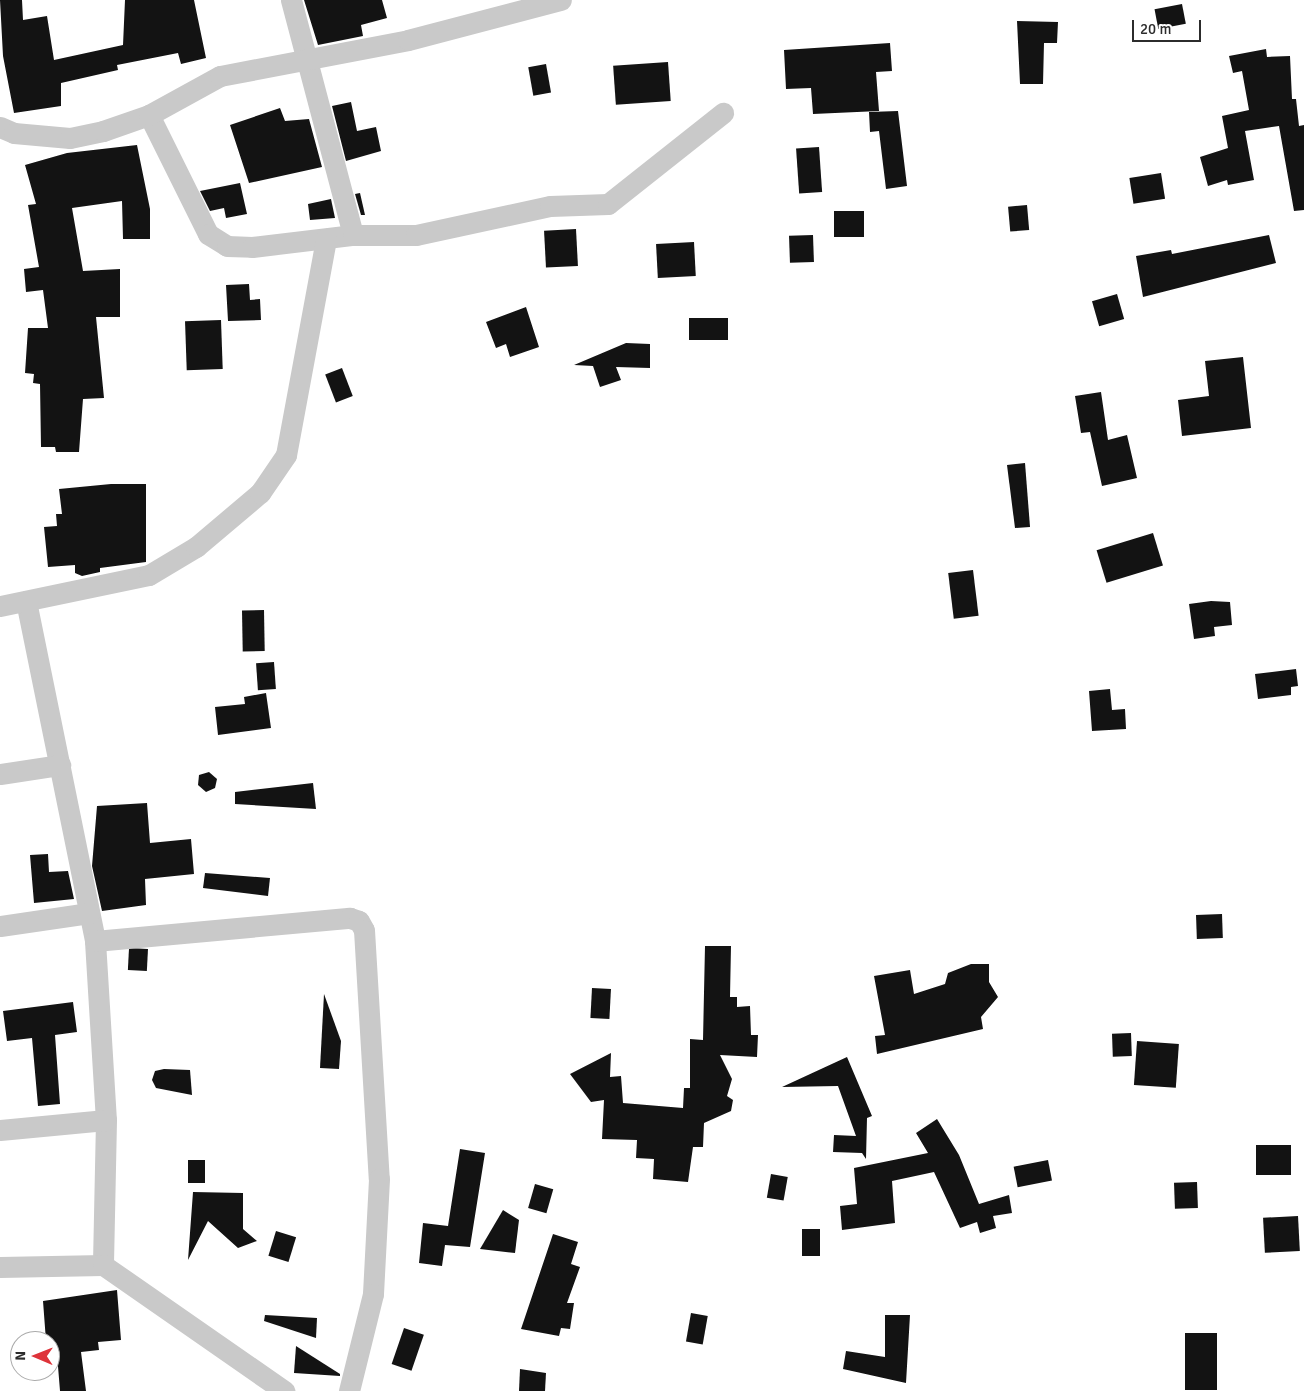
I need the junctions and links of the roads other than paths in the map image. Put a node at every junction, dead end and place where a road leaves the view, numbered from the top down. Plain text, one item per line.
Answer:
1 (291, 0) edge
2 (561, 0) edge
3 (304, 59) junction
4 (722, 113) dead end
5 (149, 115) junction
6 (0, 127) edge
7 (353, 235) junction
8 (326, 239) junction
9 (26, 601) junction
10 (0, 606) edge
11 (60, 765) junction
12 (0, 774) edge
13 (89, 913) junction
14 (0, 926) edge
15 (95, 941) junction
16 (106, 1120) junction
17 (0, 1130) edge
18 (103, 1265) junction
19 (0, 1267) edge
20 (284, 1391) edge
21 (349, 1391) edge

1 - 3 street
2 - 3 street
3 - 5 street
3 - 7 street
4 - 7 street
5 - 6 street
5 - 8 street
7 - 8 street
8 - 9 street
9 - 10 street
9 - 11 street
11 - 12 street
11 - 13 street
13 - 14 street
13 - 15 street
15 - 16 street
15 - 21 street
16 - 17 street
16 - 18 street
18 - 19 street
18 - 20 street

